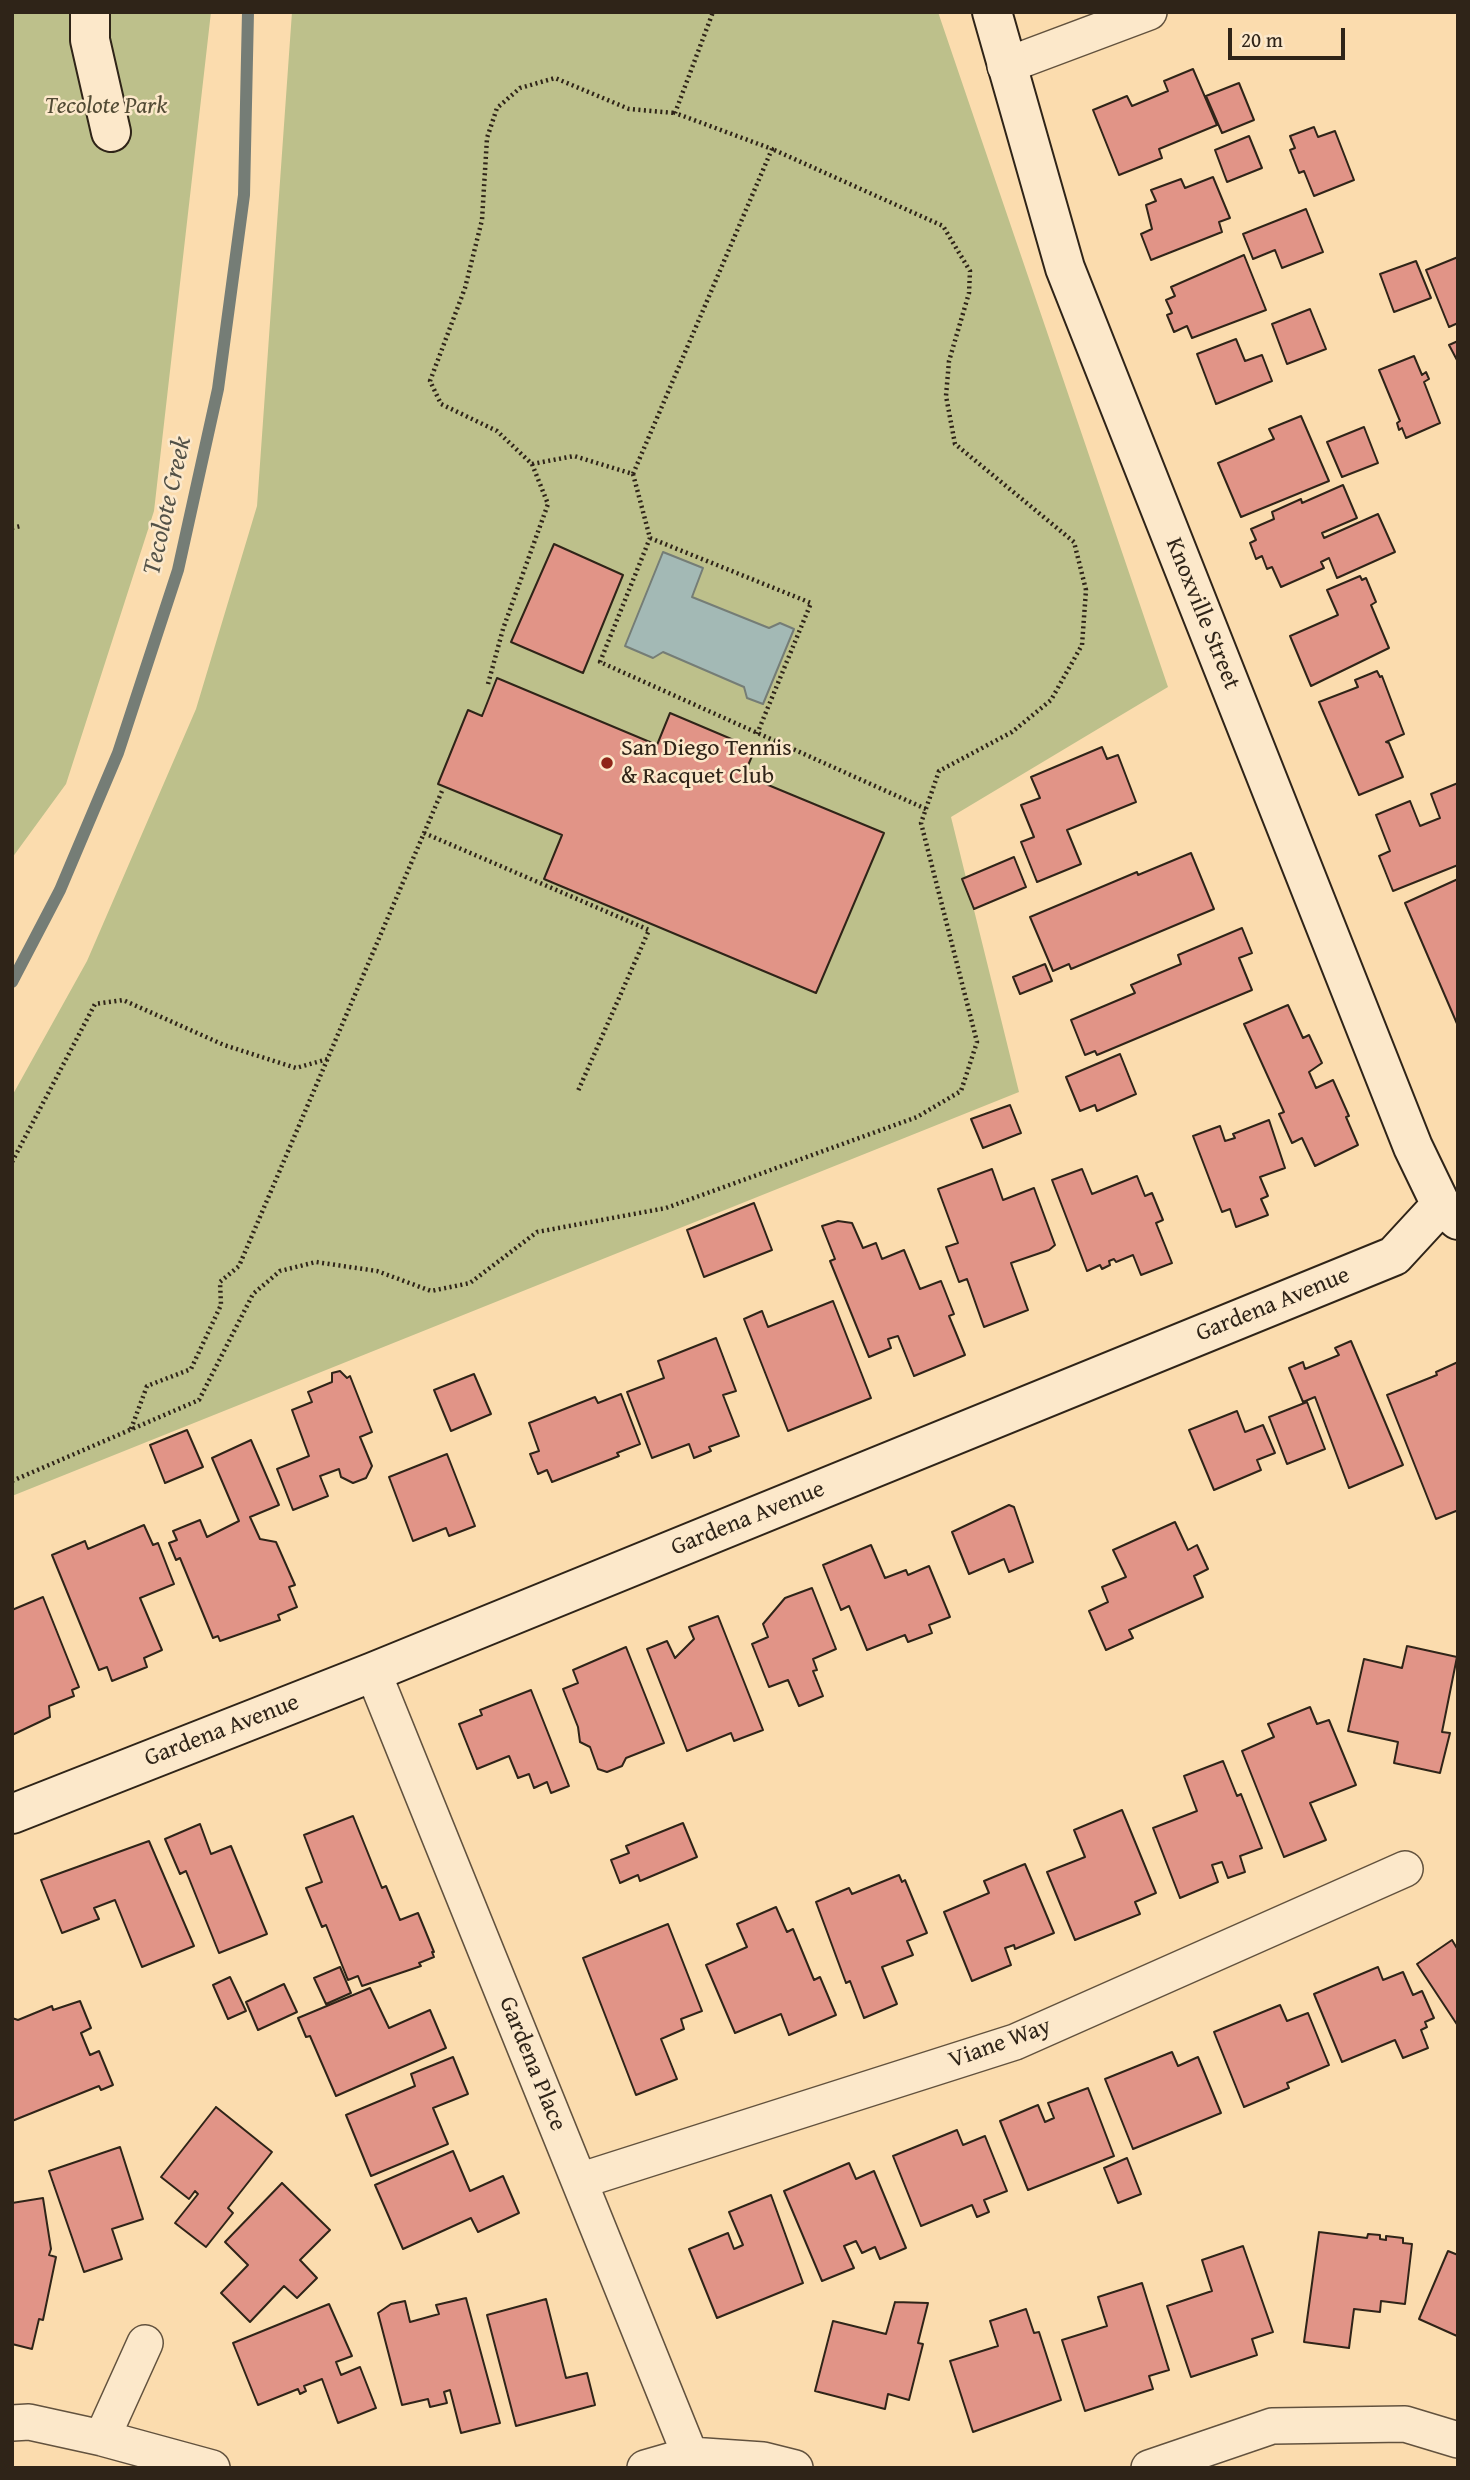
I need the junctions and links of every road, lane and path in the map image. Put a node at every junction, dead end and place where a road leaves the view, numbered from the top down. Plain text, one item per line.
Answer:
1 (90, 12) edge
2 (713, 12) edge
3 (992, 12) edge
4 (1149, 12) edge
5 (1005, 66) junction
6 (675, 113) junction
7 (111, 132) dead end
8 (772, 149) junction
9 (532, 464) junction
10 (633, 474) junction
11 (21, 526) dead end
12 (12, 528) edge
13 (650, 538) junction
14 (488, 684) dead end
15 (757, 734) junction
16 (442, 792) dead end
17 (926, 809) junction
18 (425, 833) junction
19 (328, 1059) junction
20 (578, 1091) dead end
21 (12, 1162) edge
22 (1452, 1203) edge
23 (130, 1429) junction
24 (12, 1481) edge
25 (373, 1672) junction
26 (12, 1814) edge
27 (1405, 1869) dead end
28 (579, 2181) junction
29 (145, 2343) dead end
30 (12, 2423) edge
31 (102, 2438) junction
32 (1458, 2440) edge
33 (690, 2455) junction
34 (212, 2468) edge
35 (645, 2468) edge
36 (795, 2468) edge
37 (1149, 2468) edge

1 - 7 street
2 - 6 path
3 - 5 street, Knoxville Street
4 - 5 street
5 - 22 street, Knoxville Street
6 - 8 path
6 - 9 path
8 - 10 path
8 - 17 path
9 - 10 path
9 - 14 path
10 - 13 path
11 - 12 path
13 - 15 path
13 - 15 path
15 - 17 path
16 - 18 path
17 - 23 path
18 - 19 path
18 - 20 path
19 - 21 path
19 - 23 path
22 - 25 street, Gardena Avenue
23 - 24 path
25 - 26 street, Gardena Avenue
25 - 28 street, Gardena Place
27 - 28 street, Viane Way
28 - 33 street, Gardena Place
29 - 31 street
30 - 31 street
31 - 34 street
32 - 37 street
33 - 35 street
33 - 36 street

